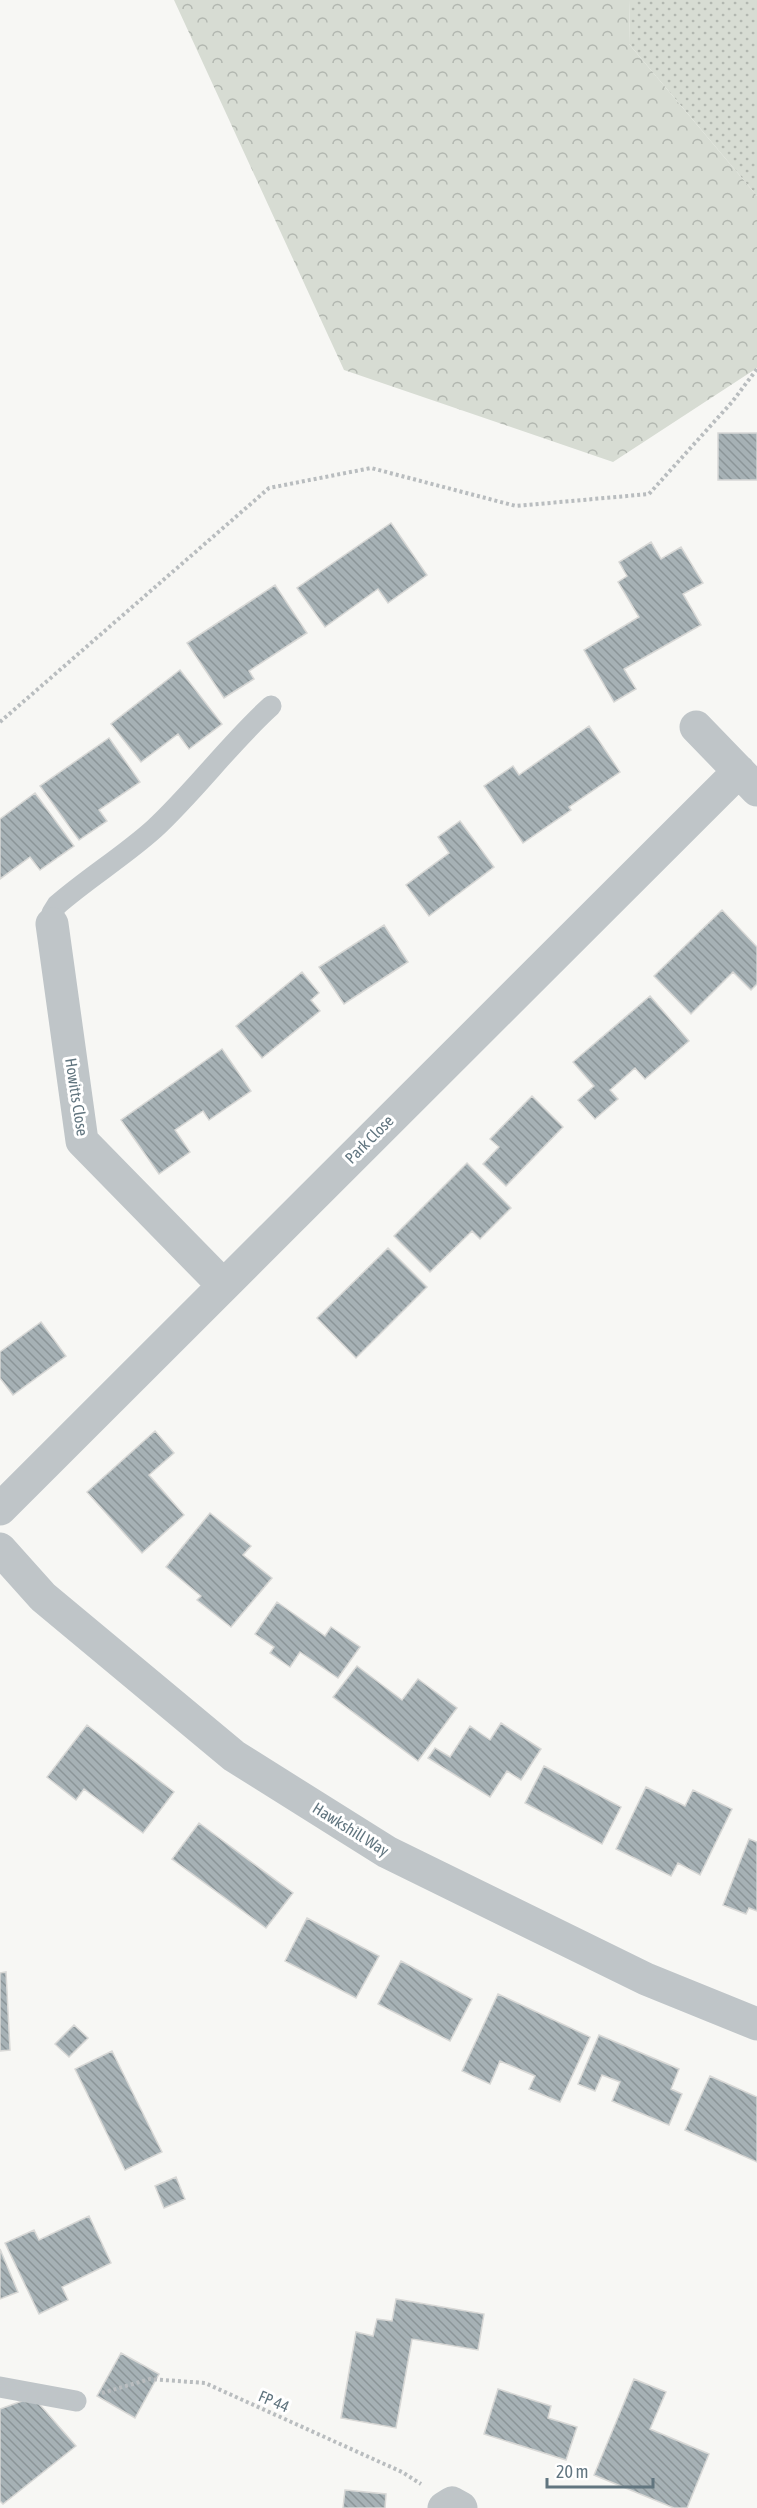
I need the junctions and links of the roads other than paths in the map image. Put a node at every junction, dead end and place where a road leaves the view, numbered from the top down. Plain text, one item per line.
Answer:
1 (271, 706) dead end
2 (696, 727) dead end
3 (748, 780) edge
4 (52, 924) joint
5 (223, 1285) junction
6 (0, 1509) edge
7 (0, 1549) edge
8 (757, 2024) edge
9 (0, 2387) edge
10 (76, 2401) road end

1 - 4 lane
2 - 3 street, Park Close
3 - 5 street, Park Close
4 - 5 street, Howitts Close
5 - 6 street, Park Close
7 - 8 street, Hawkshill Way
9 - 10 lane

